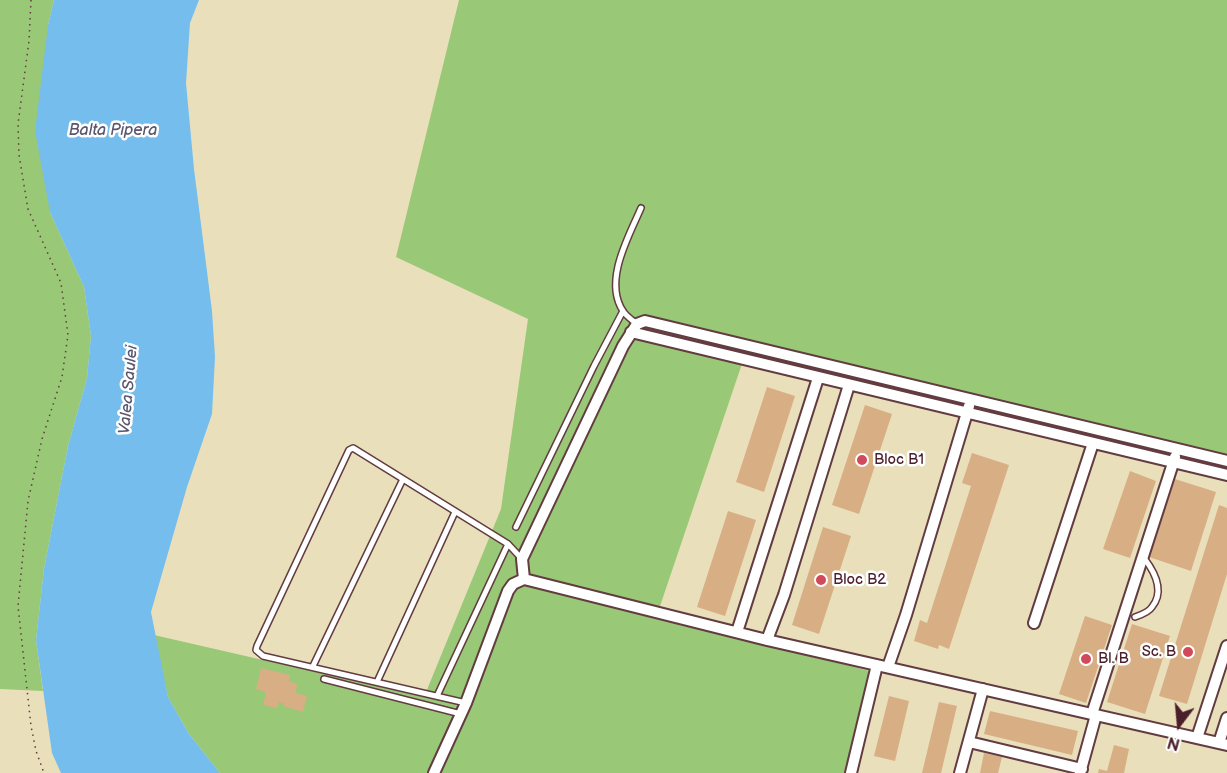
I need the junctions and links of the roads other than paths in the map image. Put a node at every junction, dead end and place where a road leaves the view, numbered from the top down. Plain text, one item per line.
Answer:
1 (641, 208) dead end
2 (623, 312) junction
3 (634, 328) junction
4 (818, 378) junction
5 (849, 385) junction
6 (971, 400) junction
7 (1020, 411) junction
8 (967, 413) junction
9 (1016, 425) junction
10 (1093, 443) junction
11 (1178, 448) junction
12 (1227, 461) edge
13 (1173, 462) junction
14 (1227, 475) edge
15 (403, 479) junction
16 (455, 512) junction
17 (516, 527) dead end
18 (508, 544) junction
19 (1143, 556) junction
20 (522, 559) junction
21 (525, 579) junction
22 (1135, 617) dead end
23 (1034, 623) dead end
24 (737, 632) junction
25 (767, 640) junction
26 (1227, 646) edge
27 (313, 666) junction
28 (882, 666) junction
29 (324, 679) dead end
30 (376, 682) junction
31 (983, 689) junction
32 (436, 696) junction
33 (466, 703) junction
34 (461, 714) junction
35 (1094, 715) junction
36 (1227, 720) edge
37 (1197, 738) junction
38 (969, 742) junction
39 (1223, 744) edge
40 (1081, 771) edge
41 (434, 773) edge
42 (851, 773) edge
43 (960, 773) edge

1 - 2 lane
2 - 3 lane
2 - 17 lane
3 - 4 street
3 - 6 street
3 - 20 street
4 - 5 street
4 - 24 street
5 - 8 street
5 - 25 street
6 - 7 street
6 - 8 street
7 - 9 street
7 - 11 street
8 - 9 street
8 - 28 street
9 - 10 street
10 - 13 street
10 - 23 street
11 - 12 street
11 - 13 street
13 - 14 street
13 - 19 street
15 - 16 lane
15 - 27 lane
15 - 27 lane
16 - 18 lane
16 - 30 lane
18 - 20 lane
18 - 32 lane
19 - 22 lane
19 - 35 street
20 - 21 street
21 - 24 street
21 - 33 street
24 - 25 street
25 - 28 street
26 - 37 street
27 - 30 lane
28 - 31 street
28 - 42 street
29 - 34 lane
30 - 32 lane
31 - 35 street
31 - 38 street
32 - 33 lane
33 - 34 street
34 - 41 street
35 - 37 street
35 - 40 street
36 - 39 street
37 - 39 street
38 - 40 street
38 - 43 street

